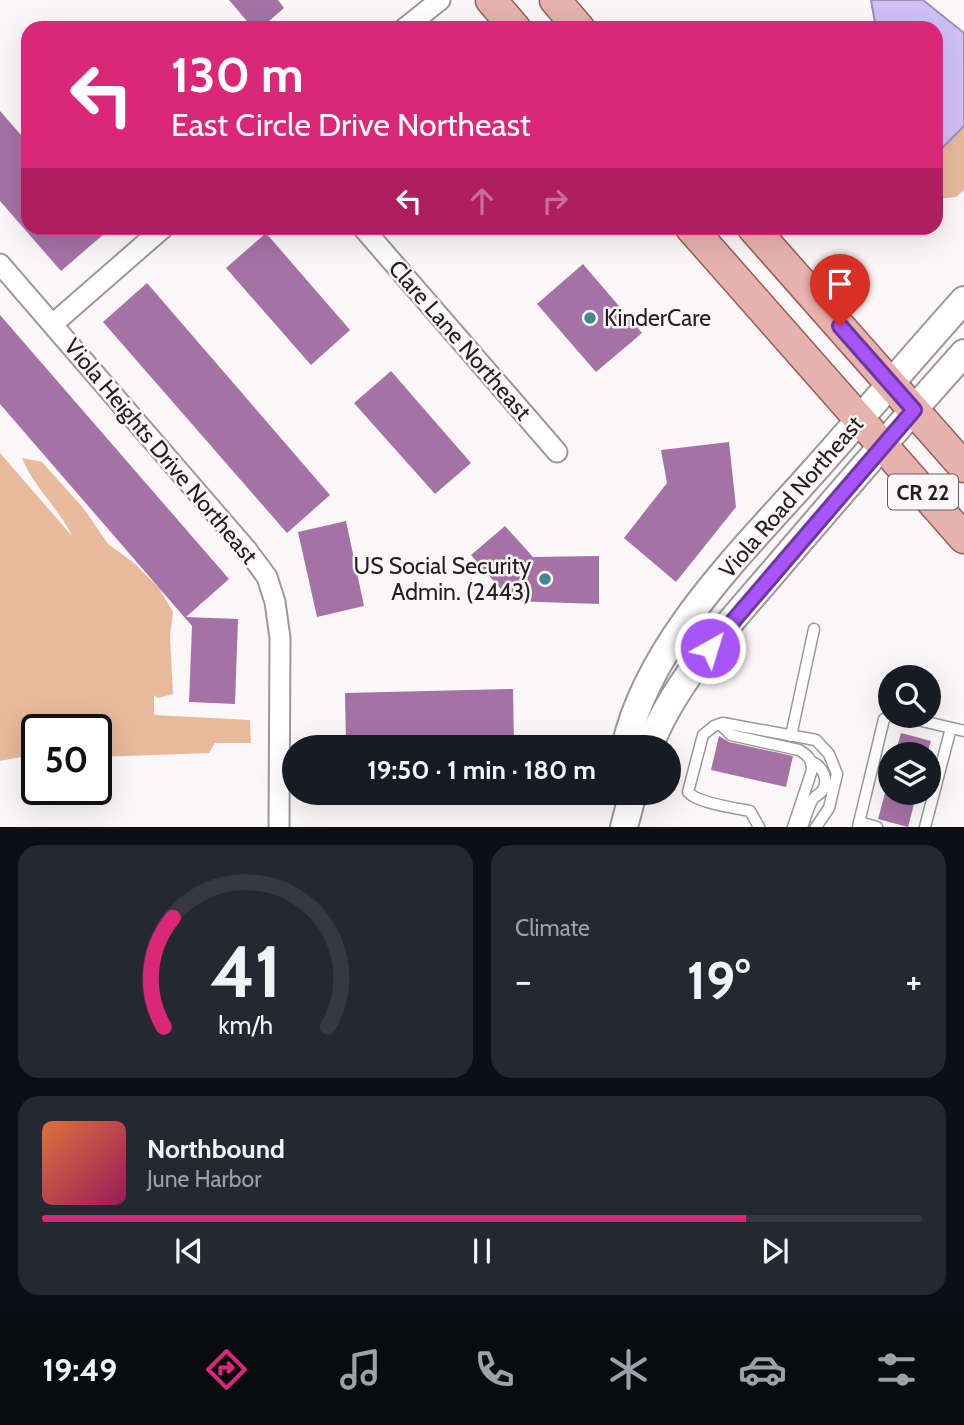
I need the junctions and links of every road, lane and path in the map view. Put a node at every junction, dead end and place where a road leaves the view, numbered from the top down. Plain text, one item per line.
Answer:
1 (440, 0) edge
2 (491, 0) edge
3 (555, 0) edge
4 (414, 21) edge
5 (509, 21) edge
6 (573, 21) edge
7 (155, 235) edge
8 (369, 235) edge
9 (697, 235) edge
10 (759, 235) edge
11 (0, 264) edge
12 (964, 300) edge
13 (52, 324) junction
14 (964, 354) edge
15 (891, 383) junction
16 (914, 410) junction
17 (859, 419) junction
18 (883, 445) junction
19 (557, 452) dead end
20 (964, 467) edge
21 (964, 538) edge
22 (814, 629) dead end
23 (720, 724) junction
24 (941, 726) edge
25 (882, 728) edge
26 (951, 728) junction
27 (964, 731) edge
28 (629, 735) edge
29 (655, 735) edge
30 (791, 736) junction
31 (812, 762) junction
32 (616, 805) edge
33 (630, 805) edge
34 (858, 824) edge
35 (279, 827) edge
36 (615, 827) edge
37 (624, 827) edge
38 (759, 827) edge
39 (793, 827) edge
40 (802, 827) edge
41 (816, 827) edge
42 (877, 827) edge
43 (925, 827) edge

1 - 4 street
2 - 5 main road
3 - 6 main road
7 - 13 street
8 - 19 street, Clare Lane Northeast
9 - 17 main road, CR 22
10 - 15 main road, CR 22
11 - 13 street, Viola Heights Drive Northeast
12 - 15 main road, Viola Road Northeast
13 - 35 street, Viola Heights Drive Northeast
14 - 16 main road, Viola Road Northeast
15 - 16 main road, CR 22
15 - 17 main road, Viola Road Northeast
16 - 18 main road, Viola Road Northeast
16 - 20 main road, CR 22
17 - 18 main road, CR 22
17 - 28 main road, Viola Road Northeast
18 - 21 main road, CR 22
18 - 29 main road, Viola Road Northeast
22 - 30 lane
23 - 30 lane
23 - 31 lane
23 - 38 lane
24 - 26 lane
25 - 34 lane
26 - 27 lane
26 - 43 lane
30 - 41 lane
31 - 39 lane
31 - 40 lane
32 - 36 main road
33 - 37 main road
34 - 42 lane

